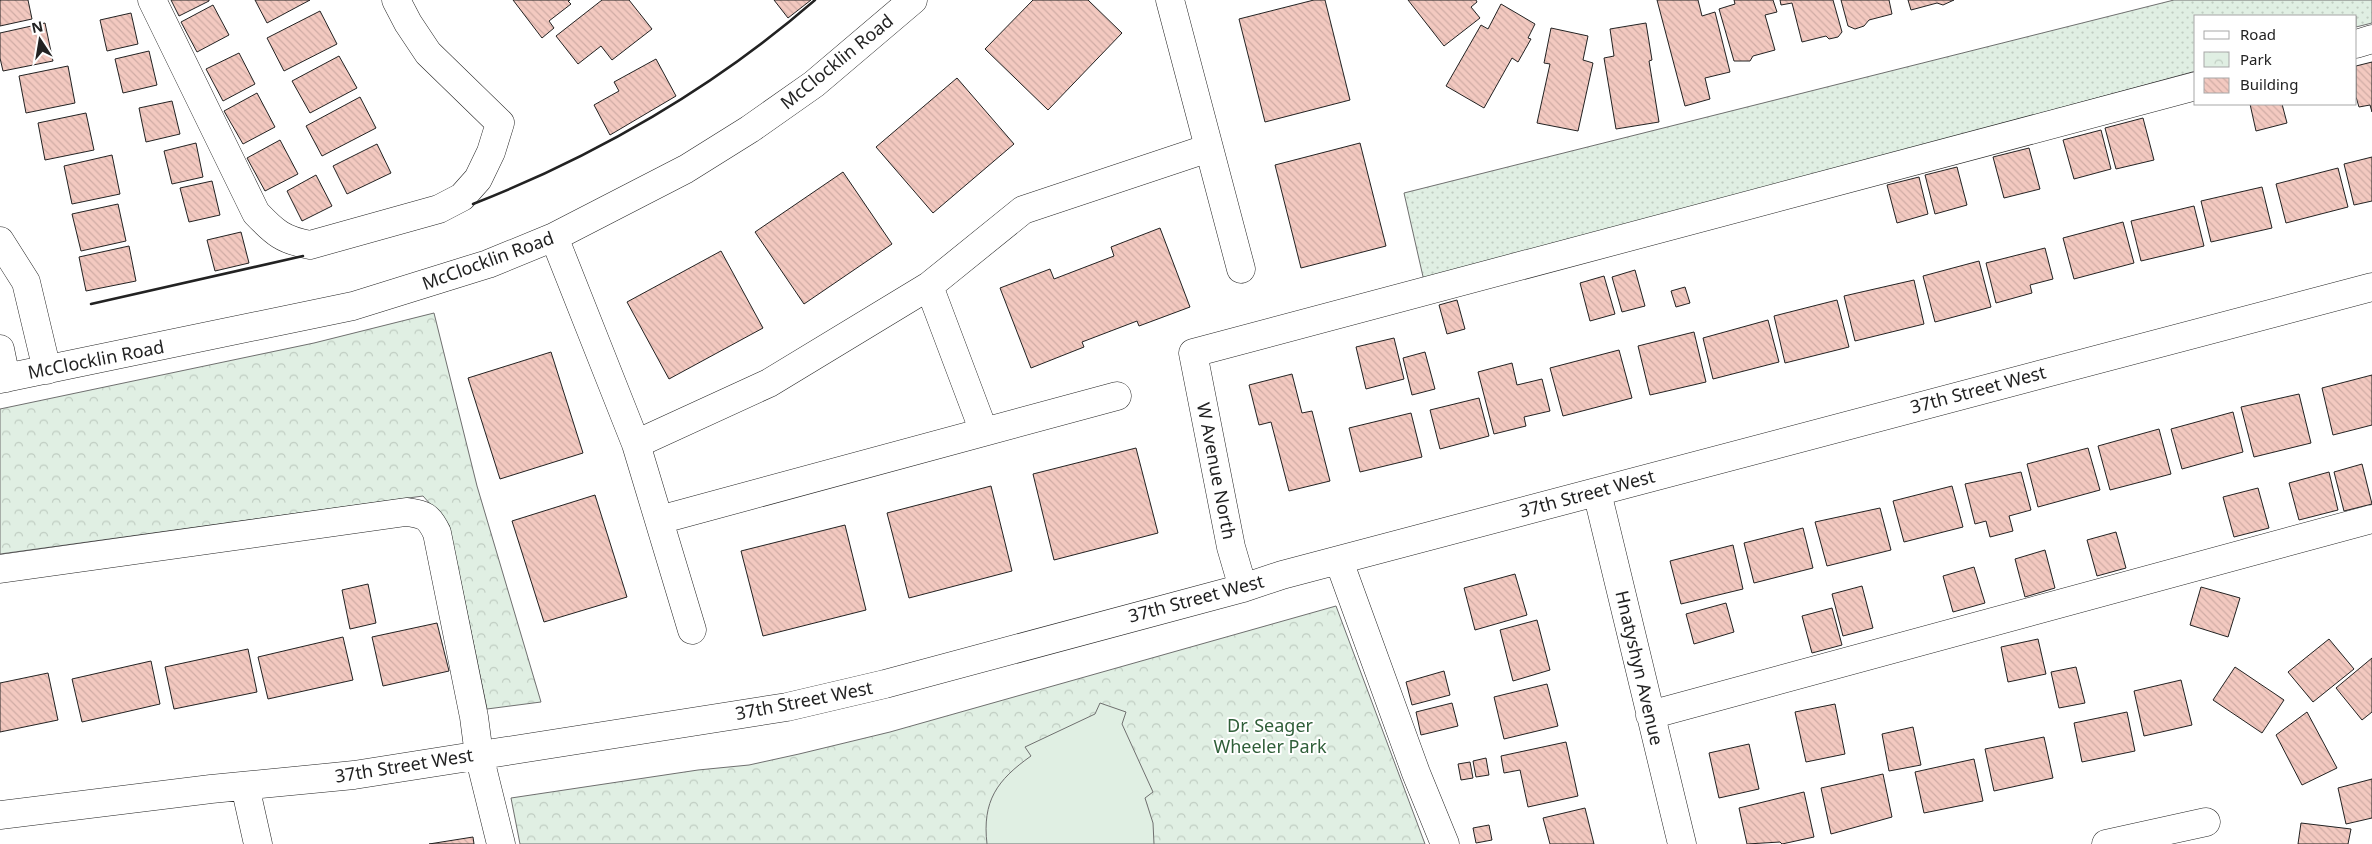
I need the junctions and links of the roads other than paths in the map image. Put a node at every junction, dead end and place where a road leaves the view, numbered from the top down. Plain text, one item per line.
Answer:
1 (152, 0) edge
2 (396, 0) edge
3 (912, 0) edge
4 (1170, 0) edge
5 (2372, 39) edge
6 (2357, 44) edge
7 (2194, 87) edge
8 (1209, 148) junction
9 (554, 237) junction
10 (0, 241) edge
11 (1241, 269) dead end
12 (929, 286) junction
13 (2372, 287) edge
14 (0, 349) edge
15 (47, 370) junction
16 (3, 379) edge
17 (1117, 396) dead end
18 (984, 432) junction
19 (636, 444) junction
20 (1597, 492) junction
21 (659, 520) junction
22 (2372, 520) edge
23 (1339, 561) junction
24 (0, 569) edge
25 (1243, 588) junction
26 (692, 630) dead end
27 (1650, 715) junction
28 (479, 755) junction
29 (246, 786) junction
30 (0, 815) edge
31 (2206, 822) dead end
32 (258, 844) edge
33 (501, 844) edge
34 (1445, 844) edge
35 (1682, 844) edge
36 (2106, 844) edge

1 - 2 street
3 - 9 street, McClocklin Road
4 - 8 street
5 - 6 street
7 - 25 street, W Avenue North
8 - 11 street
8 - 12 street
9 - 15 street, McClocklin Road
9 - 19 street
10 - 15 street
12 - 18 street
12 - 19 street
13 - 20 street, 37th Street West
14 - 16 street
15 - 16 street, McClocklin Road
17 - 18 street
18 - 21 street
19 - 21 street
20 - 23 street, 37th Street West
20 - 27 street, Hnatyshyn Avenue
21 - 26 street
22 - 27 street
23 - 25 street, 37th Street West
23 - 34 street
24 - 28 street
25 - 28 street, 37th Street West
27 - 35 street, Hnatyshyn Avenue
28 - 29 street, 37th Street West
28 - 33 street
29 - 30 street, 37th Street West
29 - 32 street
31 - 36 street

